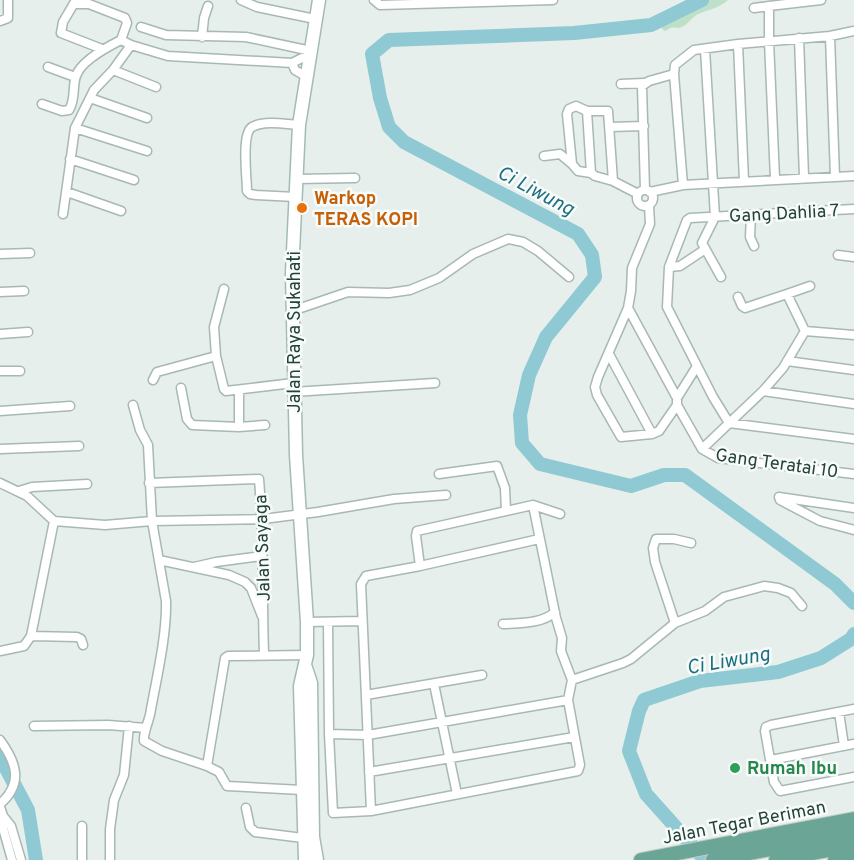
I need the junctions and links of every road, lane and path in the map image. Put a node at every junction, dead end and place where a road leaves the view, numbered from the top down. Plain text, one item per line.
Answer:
1 (8, 0) edge
2 (241, 0) edge
3 (319, 0) edge
4 (374, 0) edge
5 (535, 0) edge
6 (553, 0) edge
7 (821, 0) edge
8 (76, 2) edge
9 (208, 6) dead end
10 (769, 6) junction
11 (754, 8) dead end
12 (315, 19) junction
13 (0, 21) edge
14 (141, 27) dead end
15 (854, 31) edge
16 (830, 36) junction
17 (202, 37) junction
18 (799, 38) junction
19 (121, 40) junction
20 (769, 41) junction
21 (738, 44) junction
22 (132, 45) junction
23 (705, 49) junction
24 (102, 50) junction
25 (310, 55) junction
26 (292, 63) junction
27 (48, 67) dead end
28 (113, 70) junction
29 (674, 74) junction
30 (75, 77) junction
31 (307, 77) junction
32 (621, 84) dead end
33 (643, 86) junction
34 (156, 87) dead end
35 (90, 98) junction
36 (42, 104) dead end
37 (587, 111) junction
38 (147, 118) dead end
39 (299, 125) junction
40 (644, 126) junction
41 (610, 127) junction
42 (75, 128) junction
43 (147, 151) dead end
44 (544, 156) dead end
45 (70, 159) junction
46 (572, 164) junction
47 (591, 173) junction
48 (854, 176) edge
49 (804, 177) junction
50 (835, 177) junction
51 (355, 178) dead end
52 (296, 179) junction
53 (775, 179) junction
54 (134, 180) dead end
55 (744, 181) junction
56 (613, 182) junction
57 (712, 183) junction
58 (683, 185) junction
59 (67, 192) junction
60 (644, 192) junction
61 (296, 197) junction
62 (649, 206) junction
63 (854, 209) edge
64 (121, 211) dead end
65 (63, 214) dead end
66 (751, 215) junction
67 (715, 217) junction
68 (754, 246) dead end
69 (705, 250) junction
70 (30, 253) dead end
71 (0, 254) edge
72 (838, 255) dead end
73 (854, 257) edge
74 (669, 267) junction
75 (569, 277) dead end
76 (721, 277) dead end
77 (810, 286) dead end
78 (224, 289) dead end
79 (24, 291) dead end
80 (0, 292) edge
81 (787, 294) junction
82 (738, 297) dead end
83 (628, 308) junction
84 (292, 310) junction
85 (805, 331) junction
86 (28, 332) dead end
87 (0, 334) edge
88 (854, 335) edge
89 (609, 354) junction
90 (216, 356) junction
91 (787, 360) junction
92 (697, 366) junction
93 (854, 370) edge
94 (0, 371) edge
95 (20, 371) dead end
96 (153, 380) dead end
97 (435, 383) dead end
98 (293, 387) junction
99 (181, 388) dead end
100 (240, 391) junction
101 (763, 391) junction
102 (677, 402) junction
103 (854, 404) edge
104 (133, 405) dead end
105 (69, 406) dead end
106 (0, 411) edge
107 (729, 423) junction
108 (266, 425) dead end
109 (239, 427) junction
110 (652, 434) junction
111 (854, 439) edge
112 (79, 446) dead end
113 (0, 449) edge
114 (702, 449) junction
115 (439, 474) dead end
116 (854, 474) edge
117 (0, 483) edge
118 (149, 483) junction
119 (87, 484) dead end
120 (19, 491) junction
121 (446, 495) dead end
122 (533, 505) junction
123 (854, 508) edge
124 (506, 511) junction
125 (299, 514) junction
126 (560, 514) dead end
127 (263, 519) junction
128 (54, 521) junction
129 (152, 521) junction
130 (851, 528) edge
131 (540, 539) junction
132 (691, 543) dead end
133 (262, 556) junction
134 (159, 560) junction
135 (420, 566) junction
136 (190, 568) junction
137 (802, 606) dead end
138 (555, 612) junction
139 (263, 620) junction
140 (362, 621) junction
141 (307, 622) junction
142 (328, 622) junction
143 (675, 623) junction
144 (503, 624) dead end
145 (31, 636) junction
146 (83, 645) dead end
147 (0, 651) edge
148 (264, 654) junction
149 (306, 660) junction
150 (482, 675) dead end
151 (572, 680) junction
152 (434, 684) junction
153 (366, 696) junction
154 (568, 700) junction
155 (306, 702) junction
156 (854, 709) edge
157 (839, 712) junction
158 (442, 722) junction
159 (34, 726) dead end
160 (129, 726) junction
161 (146, 728) junction
162 (329, 734) junction
163 (368, 735) junction
164 (574, 736) junction
165 (0, 740) edge
166 (854, 744) edge
167 (844, 746) junction
168 (449, 758) junction
169 (771, 760) junction
170 (207, 766) junction
171 (369, 772) junction
172 (854, 777) edge
173 (302, 789) junction
174 (457, 794) junction
175 (0, 806) edge
176 (246, 808) dead end
177 (371, 811) junction
178 (854, 819) edge
179 (82, 826) dead end
180 (5, 828) edge
181 (854, 832) edge
182 (303, 838) junction
183 (755, 845) junction
184 (854, 845) edge
185 (854, 856) edge
186 (18, 860) edge
187 (82, 860) edge
188 (110, 860) edge
189 (305, 860) edge
190 (316, 860) edge
191 (640, 860) edge
192 (713, 860) edge
193 (776, 860) edge
194 (835, 860) edge

1 - 13 street
2 - 12 street
3 - 12 main road, Jalan Raya Sukahati
4 - 5 street
5 - 6 street
7 - 10 street
8 - 19 street
8 - 24 street
9 - 17 street
10 - 11 street
10 - 20 street
12 - 25 main road, Jalan Raya Sukahati
14 - 17 street
15 - 16 street
16 - 18 street
16 - 50 street
17 - 25 street
18 - 20 street
18 - 49 street
19 - 22 street
19 - 24 street
20 - 21 street
20 - 53 street
21 - 23 street
21 - 55 street
22 - 26 street
22 - 28 street
23 - 29 street
23 - 57 street
24 - 30 street
25 - 26 street
25 - 31 main road, Jalan Raya Sukahati
26 - 31 street
27 - 30 street
28 - 34 street
28 - 35 street
29 - 33 street
29 - 58 street
30 - 36 street
31 - 39 main road, Jalan Raya Sukahati
32 - 33 street
33 - 40 street
35 - 38 street
35 - 42 street
37 - 41 street
37 - 46 street
37 - 47 street
39 - 52 main road, Jalan Raya Sukahati
39 - 61 street
40 - 41 street
40 - 60 street
41 - 56 street
42 - 43 street
42 - 45 street
44 - 46 street
45 - 54 street
45 - 59 street
46 - 47 street
47 - 56 street
48 - 50 street
49 - 50 street
49 - 53 street
51 - 52 street
52 - 61 main road, Jalan Raya Sukahati
53 - 55 street
55 - 57 street
56 - 60 street
57 - 58 street
57 - 67 street
58 - 60 street
59 - 64 street
59 - 65 street
60 - 62 street
60 - 62 street
61 - 84 main road, Jalan Raya Sukahati
62 - 83 street
63 - 66 street, Gang Dahlia 7
66 - 67 street, Gang Dahlia 7
66 - 68 street
67 - 69 street, Gang Dahlia 7
67 - 74 street
69 - 74 street
69 - 76 street
70 - 71 street
72 - 73 street
74 - 92 street
75 - 84 street
77 - 81 street
78 - 90 street
79 - 80 street
81 - 82 street
81 - 85 street
83 - 89 street
83 - 102 street
84 - 98 main road, Jalan Raya Sukahati
85 - 88 street
85 - 91 street
86 - 87 street
89 - 110 street
89 - 110 street
90 - 96 street
90 - 100 street
91 - 93 street
91 - 101 street
92 - 102 street
92 - 107 street
94 - 95 street
97 - 98 street
98 - 100 street
98 - 125 main road, Jalan Raya Sukahati
99 - 109 street
100 - 109 street
101 - 103 street
101 - 107 street
102 - 110 street
102 - 114 street
104 - 118 street
105 - 106 street
107 - 111 street
107 - 114 street
108 - 109 street
112 - 113 street
114 - 116 street, Gang Teratai 10
115 - 124 street
117 - 120 street
118 - 127 street, Jalan Sayaga
118 - 129 street
119 - 120 street
120 - 128 street
121 - 125 street
122 - 124 street
122 - 126 street
122 - 131 street
123 - 130 street
124 - 135 street
125 - 127 street
125 - 141 main road, Jalan Raya Sukahati
127 - 129 street
127 - 133 street, Jalan Sayaga
128 - 129 street
128 - 145 street
129 - 134 street
131 - 135 street
131 - 138 street
132 - 143 street
133 - 136 street
133 - 139 street, Jalan Sayaga
134 - 136 street
134 - 161 street
135 - 140 street
136 - 139 street
137 - 143 street
138 - 144 street
138 - 151 street
139 - 148 street, Jalan Sayaga
140 - 142 street
140 - 153 street
141 - 142 street
141 - 149 main road, Jalan Raya Sukahati
142 - 162 street
143 - 151 street
145 - 146 street
145 - 147 street
148 - 149 street
148 - 170 street
149 - 155 main road, Jalan Raya Sukahati
150 - 152 street
151 - 154 street
152 - 153 street
152 - 158 street
153 - 163 street
154 - 158 street
154 - 164 street
155 - 173 main road
155 - 190 main road
156 - 157 street
157 - 167 street
157 - 169 street
158 - 163 street
158 - 168 street
159 - 160 street
160 - 161 street
160 - 188 street
161 - 170 street
162 - 163 street
162 - 177 street
163 - 171 street
164 - 168 street
164 - 174 street
165 - 175 street
166 - 167 street
167 - 169 street
168 - 171 street
168 - 174 street
169 - 172 street
170 - 173 street
171 - 177 street
173 - 182 main road
174 - 177 street
175 - 180 street
176 - 182 street
178 - 183 main road, Jalan Tegar Beriman
179 - 187 street
180 - 186 street
181 - 183 main road, Jalan Tegar Beriman
182 - 189 main road
183 - 191 main road, Jalan Tegar Beriman
183 - 192 main road, Jalan Tegar Beriman
184 - 193 main road
185 - 194 main road

